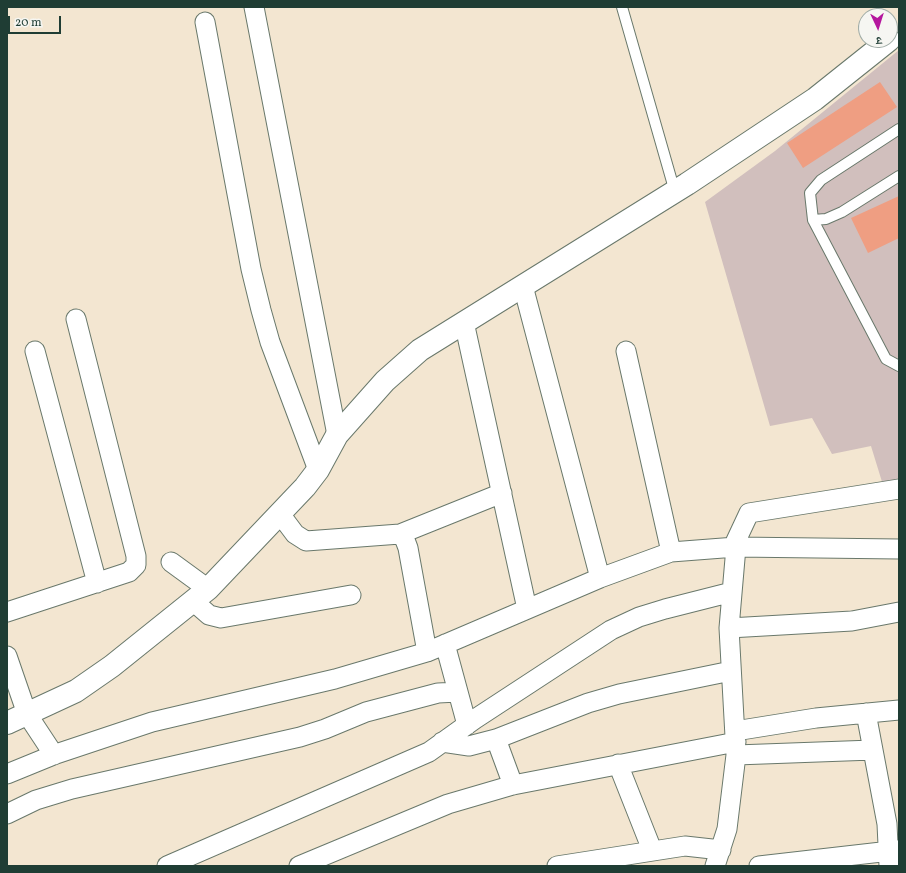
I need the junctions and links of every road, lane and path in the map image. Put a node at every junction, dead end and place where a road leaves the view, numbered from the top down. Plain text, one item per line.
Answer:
1 (254, 7) edge
2 (622, 7) edge
3 (205, 22) dead end
4 (880, 48) edge
5 (899, 129) edge
6 (899, 176) edge
7 (675, 192) junction
8 (812, 220) junction
9 (523, 286) junction
10 (76, 320) dead end
11 (464, 322) junction
12 (35, 351) dead end
13 (626, 351) dead end
14 (899, 366) edge
15 (337, 435) junction
16 (318, 470) junction
17 (899, 489) edge
18 (502, 493) junction
19 (280, 514) junction
20 (400, 534) junction
21 (736, 547) junction
22 (899, 549) edge
23 (671, 552) junction
24 (171, 562) dead end
25 (600, 578) junction
26 (97, 583) junction
27 (732, 592) junction
28 (200, 595) junction
29 (351, 596) dead end
30 (527, 609) junction
31 (7, 612) edge
32 (899, 612) edge
33 (729, 628) junction
34 (445, 644) junction
35 (427, 652) junction
36 (7, 656) edge
37 (731, 672) junction
38 (458, 692) junction
39 (899, 710) edge
40 (866, 713) junction
41 (27, 714) junction
42 (7, 723) edge
43 (467, 725) junction
44 (496, 739) junction
45 (442, 742) junction
46 (736, 743) junction
47 (873, 750) junction
48 (54, 755) junction
49 (618, 764) junction
50 (7, 774) edge
51 (513, 785) junction
52 (7, 814) edge
53 (652, 850) junction
54 (892, 856) edge
55 (718, 858) edge
56 (167, 866) edge
57 (299, 866) edge
58 (557, 866) edge
59 (759, 866) edge

1 - 15 street
2 - 7 lane
3 - 16 street
4 - 7 street
5 - 8 lane
6 - 8 lane
7 - 9 street
8 - 14 lane
9 - 11 street
9 - 25 street
10 - 26 street
11 - 15 street
11 - 18 street
12 - 26 street
13 - 23 street
15 - 16 street
16 - 19 street
17 - 21 street
18 - 20 street
18 - 30 street
19 - 20 street
19 - 28 street
20 - 35 street
21 - 22 street
21 - 23 street
21 - 27 street
23 - 25 street
24 - 28 street
25 - 30 street
26 - 31 street
27 - 33 street
27 - 43 street
28 - 29 street
28 - 41 street
30 - 34 street
32 - 33 street
33 - 37 street
34 - 35 street
34 - 38 street
35 - 48 street
36 - 41 street
37 - 44 street
37 - 46 street
38 - 43 street
38 - 52 street
39 - 40 street
40 - 46 street
40 - 47 street
41 - 42 street
41 - 48 street
43 - 45 street
44 - 45 street
44 - 51 street
45 - 56 street
46 - 47 street
46 - 49 street
46 - 55 street
47 - 54 street
48 - 50 street
49 - 51 street
49 - 53 street
51 - 57 street
53 - 55 street
53 - 58 street
54 - 59 street

